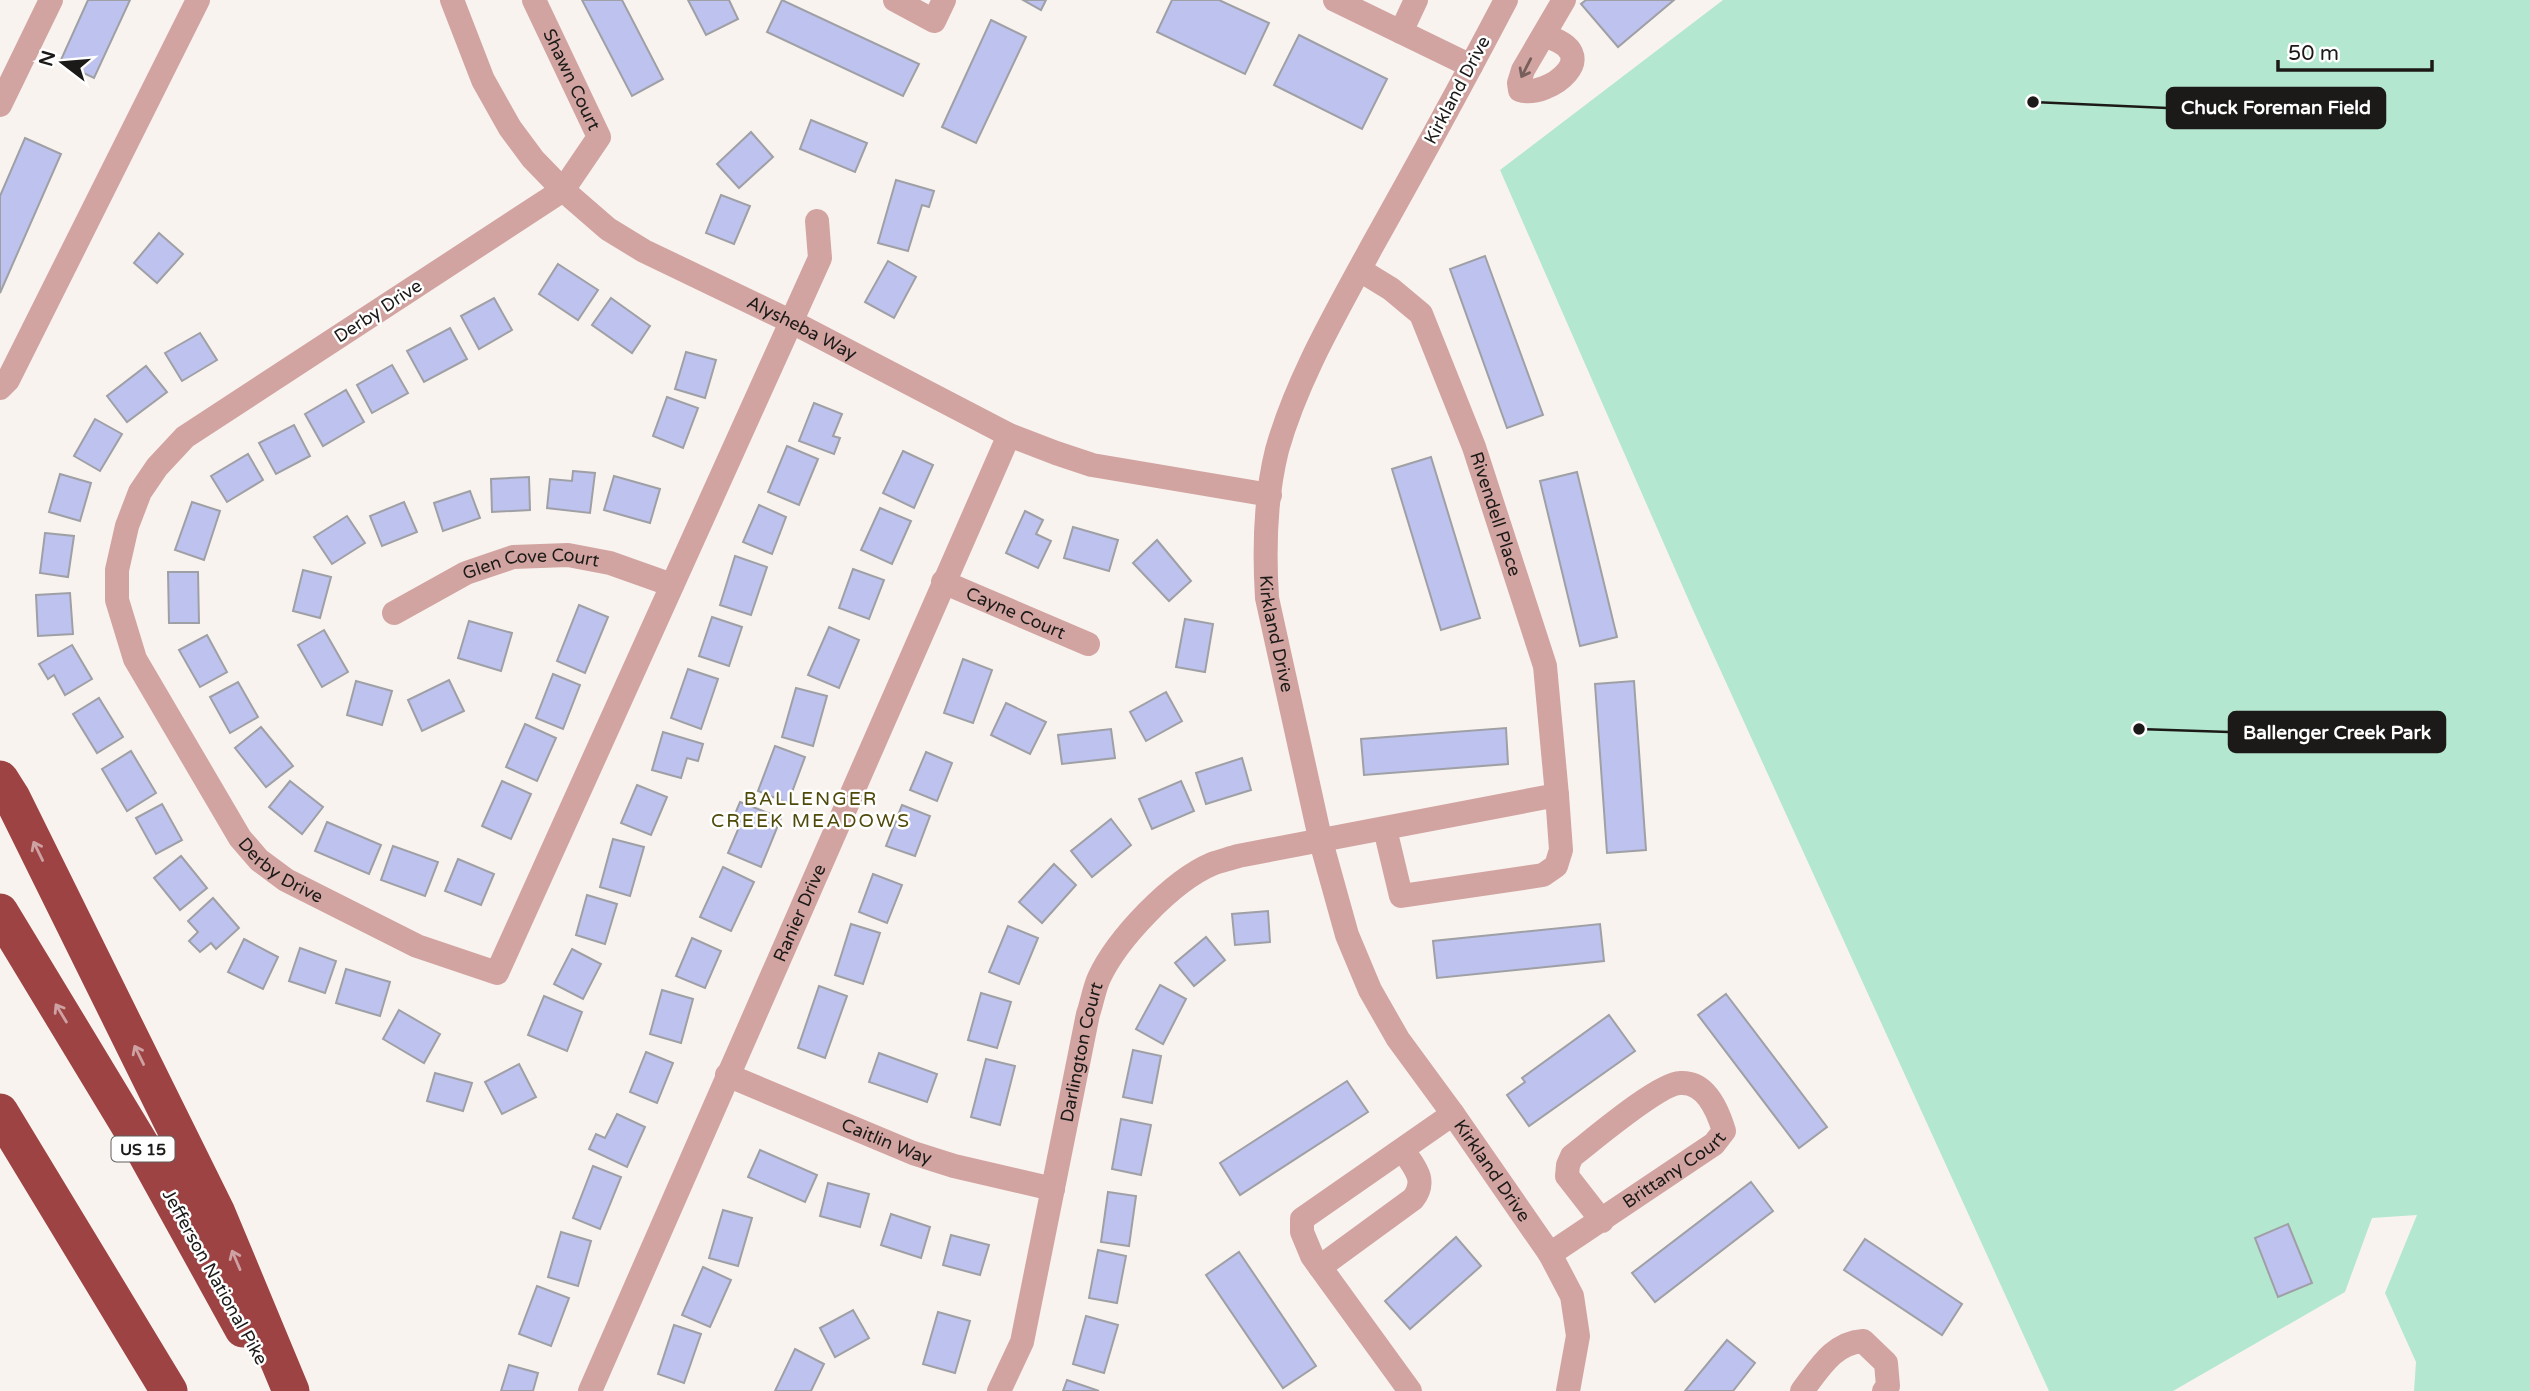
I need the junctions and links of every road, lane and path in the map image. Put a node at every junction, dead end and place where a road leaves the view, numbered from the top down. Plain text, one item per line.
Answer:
1 (51, 0) edge
2 (198, 0) edge
3 (452, 0) edge
4 (534, 0) edge
5 (895, 0) edge
6 (944, 0) edge
7 (1335, 0) edge
8 (1416, 0) edge
9 (1506, 0) edge
10 (1564, 0) edge
11 (1401, 32) junction
12 (1544, 36) dead end
13 (1471, 66) junction
14 (7, 76) edge
15 (0, 105) edge
16 (563, 190) junction
17 (817, 220) dead end
18 (1360, 270) junction
19 (792, 322) junction
20 (0, 388) edge
21 (1009, 435) junction
22 (1270, 495) junction
23 (943, 582) junction
24 (672, 585) junction
25 (394, 613) dead end
26 (1088, 644) dead end
27 (0, 779) edge
28 (1557, 795) junction
29 (1385, 830) junction
30 (1320, 838) junction
31 (0, 912) edge
32 (727, 1075) junction
33 (0, 1112) edge
34 (1453, 1114) junction
35 (1403, 1150) junction
36 (0, 1161) edge
37 (1053, 1189) junction
38 (1602, 1222) junction
39 (1550, 1254) junction
40 (1320, 1267) junction
41 (163, 1391) edge
42 (169, 1391) edge
43 (278, 1391) edge
44 (291, 1391) edge
45 (590, 1391) edge
46 (999, 1391) edge
47 (1410, 1391) edge
48 (1568, 1391) edge
49 (1802, 1391) edge
50 (1884, 1391) edge

1 - 14 street
2 - 20 street
3 - 16 street, Alysheba Way
4 - 16 street, Shawn Court
5 - 6 street
7 - 11 street
8 - 11 street
9 - 13 street, Kirkland Drive
10 - 12 street
11 - 13 street
13 - 18 street, Kirkland Drive
14 - 15 street
16 - 19 street, Alysheba Way
16 - 24 street, Derby Drive
17 - 19 street, Derby Drive
18 - 22 street, Kirkland Drive
18 - 28 street, Rivendell Place
19 - 21 street, Alysheba Way
19 - 24 street, Derby Drive
21 - 22 street, Alysheba Way
21 - 23 street, Ranier Drive
22 - 30 street, Kirkland Drive
23 - 26 street, Cayne Court
23 - 32 street, Ranier Drive
24 - 25 street, Glen Cove Court
44 -> 27 highway
28 - 29 street
28 - 29 street, Rivendell Place
29 - 30 street
30 - 34 street, Kirkland Drive
30 - 37 street, Darlington Court
43 -> 31 highway, Jefferson National Pike / US 15
32 - 37 street, Caitlin Way
32 - 45 street, Ranier Drive
33 - 42 highway
34 - 35 street
34 - 39 street, Kirkland Drive
35 - 40 street
35 - 40 street
36 - 41 highway
37 - 46 street, Darlington Court
38 - 38 street, Brittany Court
38 - 39 street, Brittany Court
39 - 48 street, Kirkland Drive
40 - 47 street
49 - 50 street

